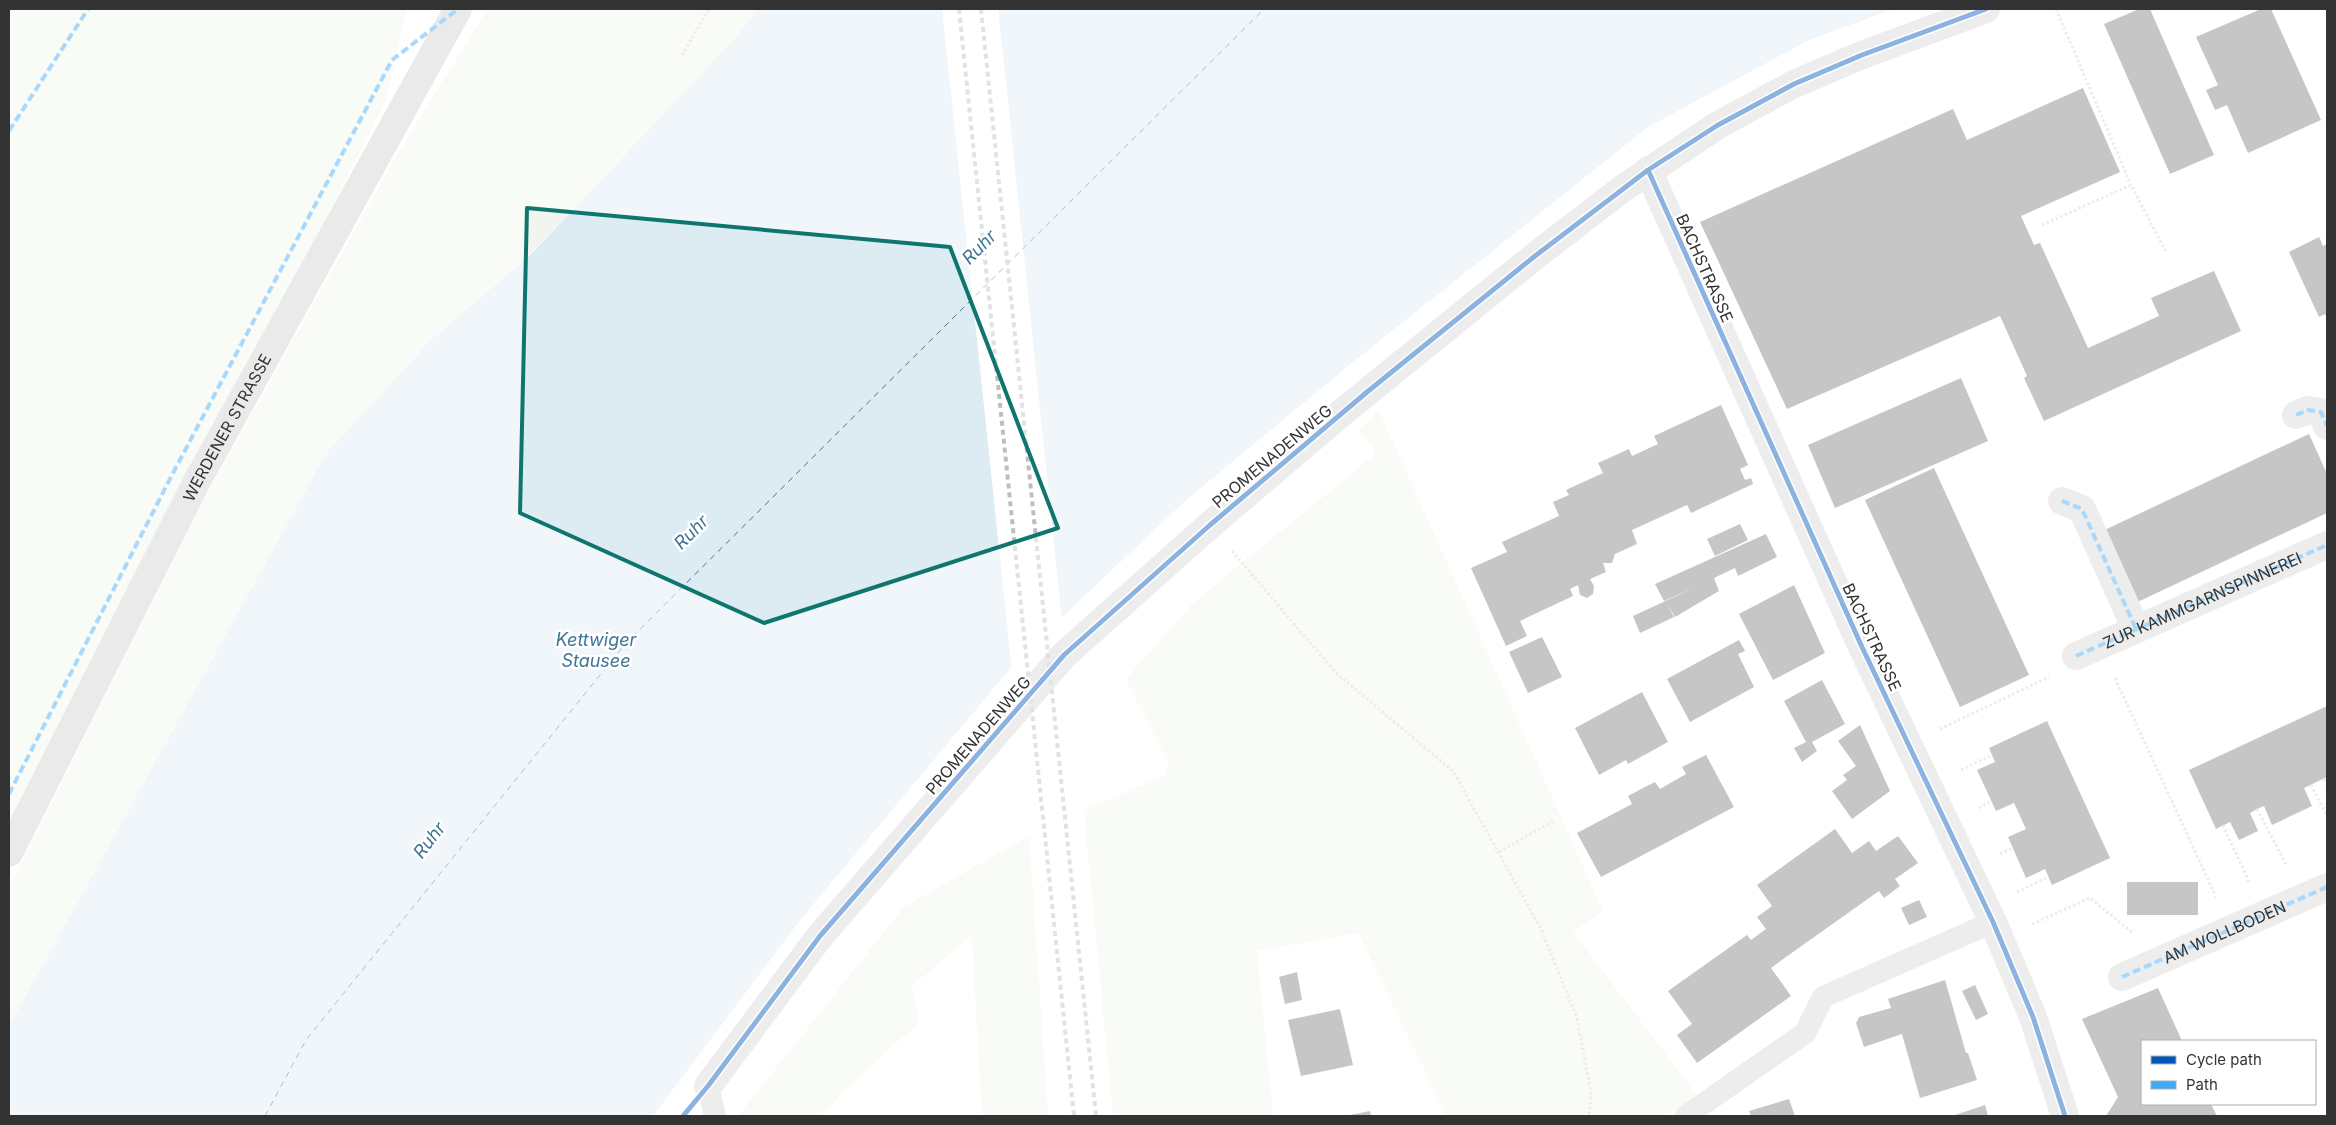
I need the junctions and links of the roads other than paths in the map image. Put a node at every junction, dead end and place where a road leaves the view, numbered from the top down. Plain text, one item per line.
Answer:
1 (458, 9) edge
2 (1986, 9) edge
3 (1648, 170) junction
4 (2296, 415) dead end
5 (2327, 426) edge
6 (2062, 501) dead end
7 (2327, 545) edge
8 (2136, 629) junction
9 (2088, 650) road end
10 (9, 853) edge
11 (2315, 892) edge
12 (1996, 930) junction
13 (2122, 977) dead end
14 (708, 1086) joint
15 (715, 1116) edge
16 (1686, 1116) edge
17 (2065, 1116) edge

1 - 10 main road, WERDENER STRASSE
2 - 3 street, PROMENADENWEG
3 - 12 street, BACHSTRASSE
3 - 14 street, PROMENADENWEG
4 - 5 street
6 - 8 street
7 - 8 street, ZUR KAMMGARNSPINNEREI
8 - 9 street, ZUR KAMMGARNSPINNEREI
11 - 13 street, AM WOLLBODEN
12 - 16 lane
12 - 17 street, BACHSTRASSE
14 - 15 lane, PROMENADENWEG

